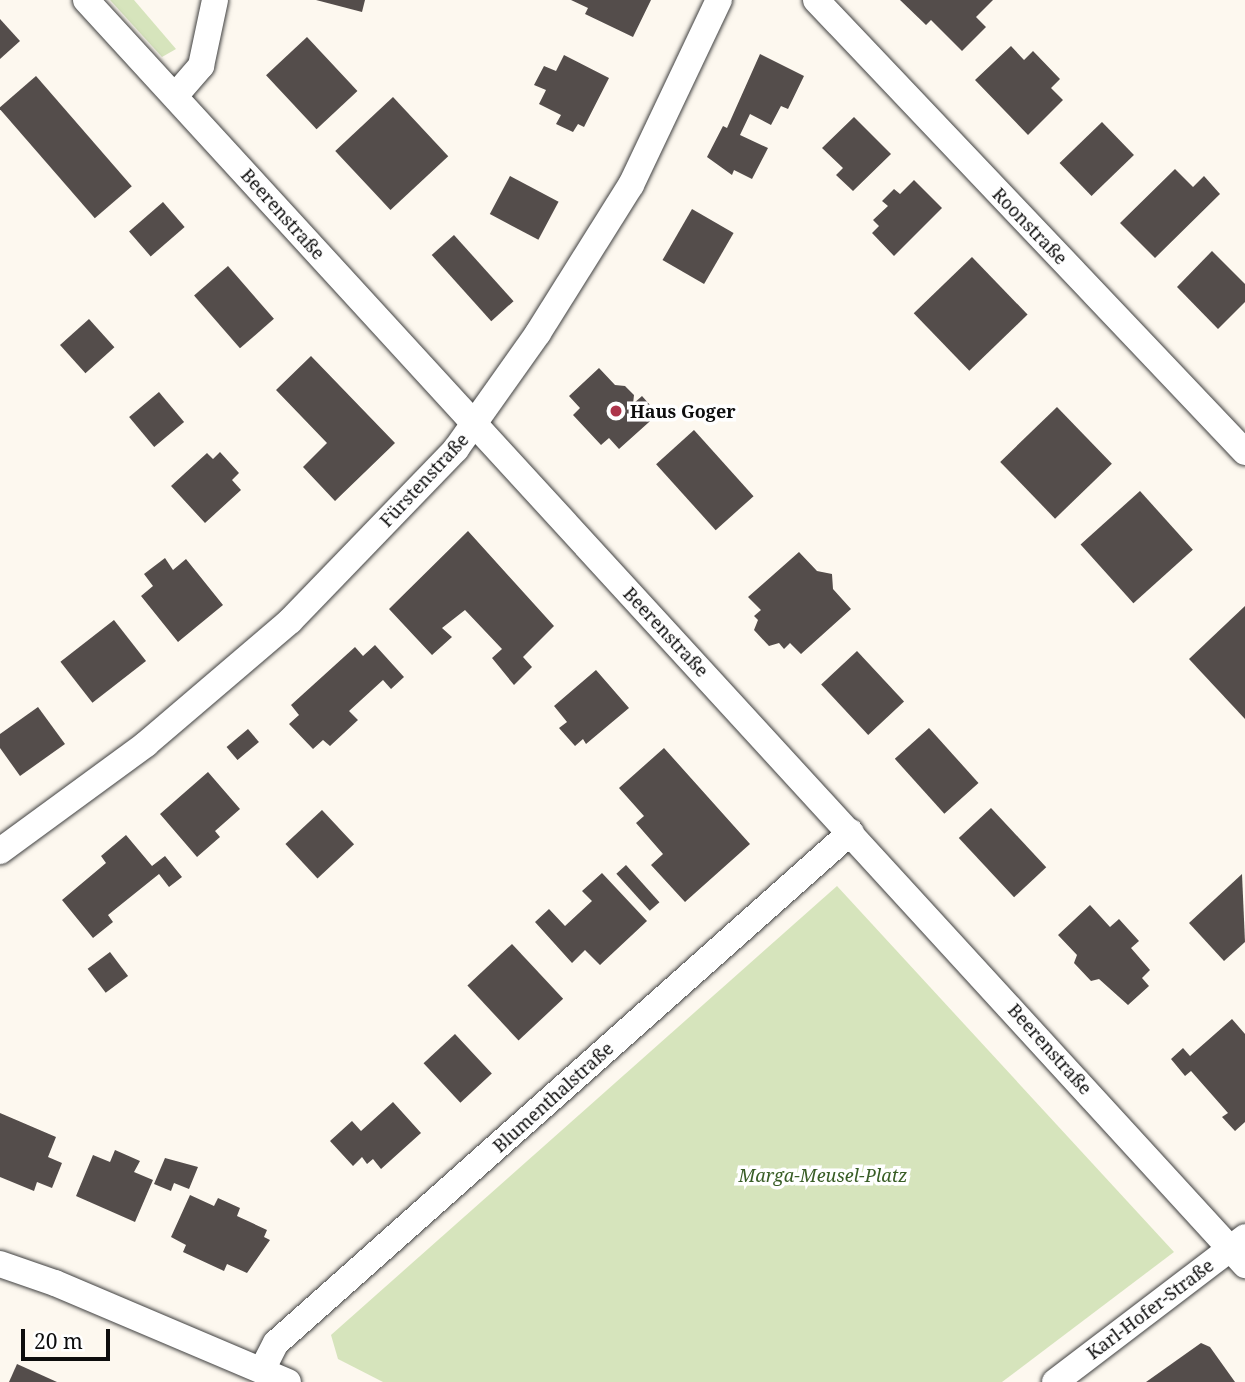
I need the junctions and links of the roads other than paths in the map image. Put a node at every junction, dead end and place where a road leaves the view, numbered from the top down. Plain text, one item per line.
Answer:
1 (86, 0) edge
2 (215, 0) edge
3 (719, 0) edge
4 (816, 0) edge
5 (175, 96) junction
6 (474, 426) junction
7 (1245, 452) edge
8 (851, 832) junction
9 (0, 851) edge
10 (1240, 1250) edge
11 (0, 1264) edge
12 (263, 1368) junction
13 (288, 1382) edge
14 (1055, 1382) edge

1 - 5 street, Beerenstraße
2 - 5 street
3 - 6 street, Fürstenstraße
4 - 7 street, Roonstraße
5 - 6 street, Beerenstraße
6 - 8 street, Beerenstraße
6 - 9 street, Fürstenstraße
8 - 10 street, Beerenstraße
8 - 12 street, Blumenthalstraße
10 - 14 street, Karl-Hofer-Straße
11 - 12 street
12 - 13 street

